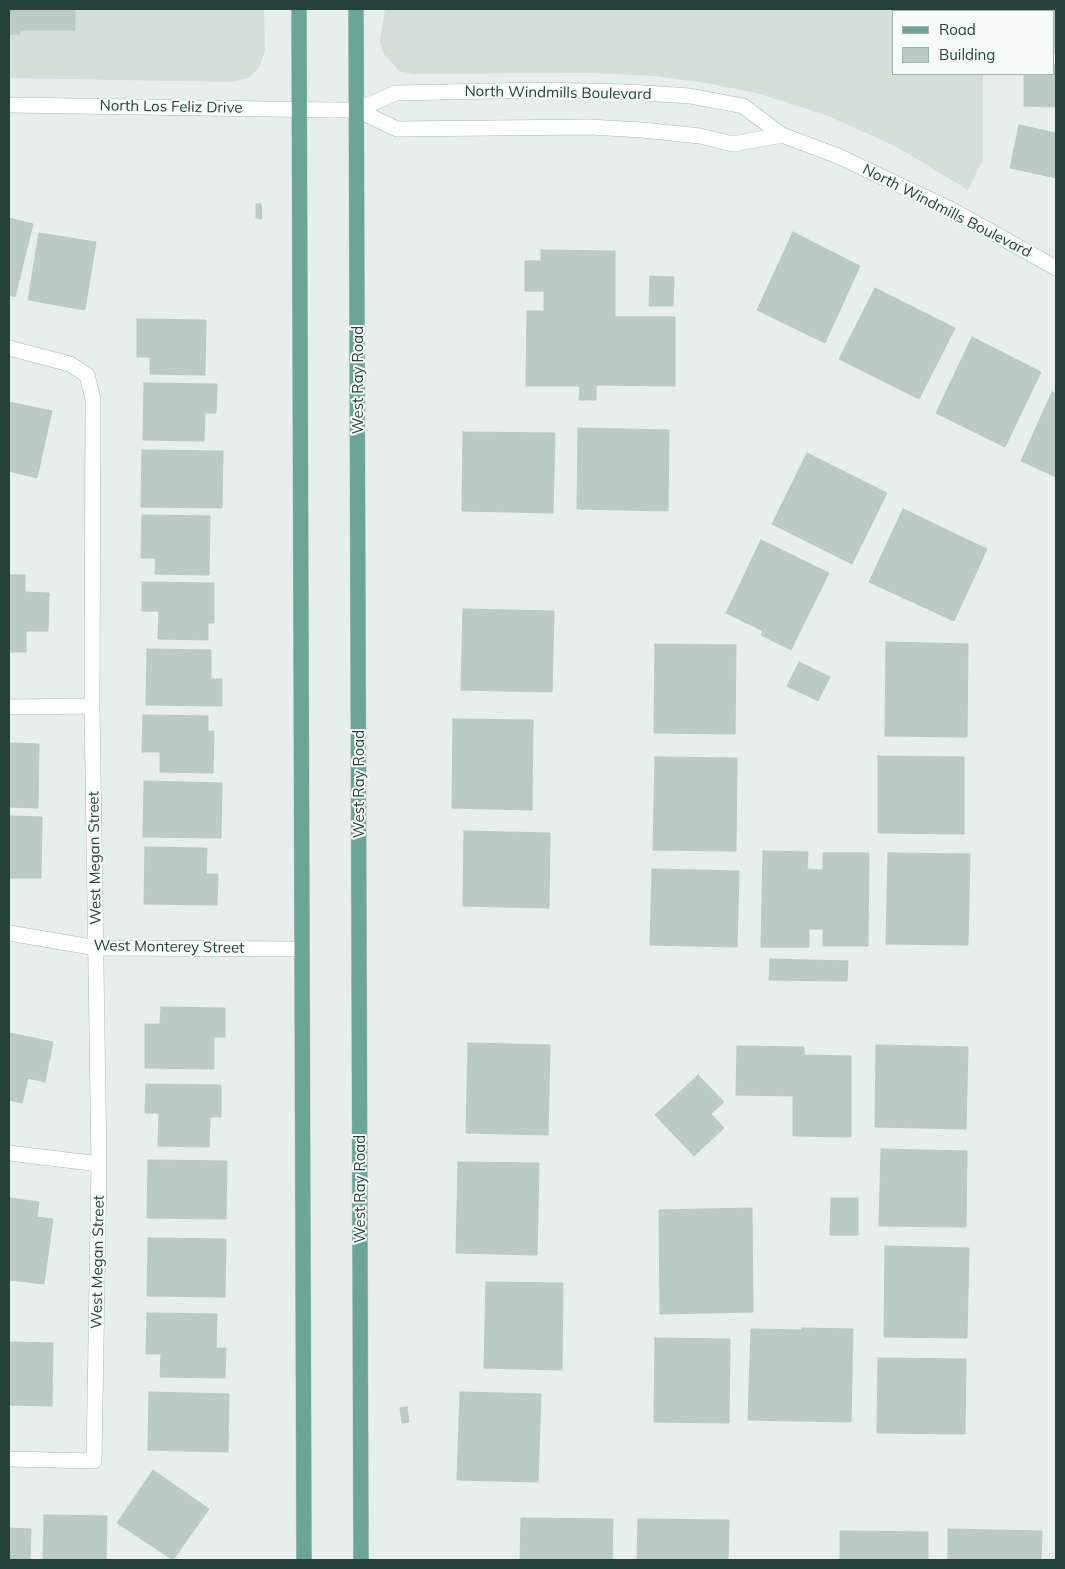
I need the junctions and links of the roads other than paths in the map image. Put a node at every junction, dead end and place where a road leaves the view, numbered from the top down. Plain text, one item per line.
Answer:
1 (299, 9) edge
2 (356, 9) edge
3 (9, 105) edge
4 (300, 108) junction
5 (333, 110) joint
6 (357, 110) junction
7 (782, 135) junction
8 (1056, 268) edge
9 (9, 348) edge
10 (92, 706) junction
11 (9, 707) edge
12 (9, 933) edge
13 (97, 948) junction
14 (300, 949) junction
15 (9, 1153) edge
16 (100, 1164) junction
17 (9, 1459) edge
18 (304, 1560) edge
19 (361, 1560) edge

1 - 4 main road
2 - 6 main road, West Ray Road
3 - 4 street, North Los Feliz Drive
4 - 5 street, North Los Feliz Drive
4 - 14 main road
5 - 6 street, North Windmills Boulevard
6 - 7 street, North Windmills Boulevard
6 - 7 street, North Windmills Boulevard
6 - 19 main road, West Ray Road
7 - 8 street, North Windmills Boulevard
9 - 10 street, West Megan Street
10 - 11 street
10 - 13 street, West Megan Street
12 - 13 street, West Monterey Street
13 - 14 street, West Monterey Street
13 - 16 street, West Megan Street
14 - 18 main road
15 - 16 street
16 - 17 street, West Megan Street

